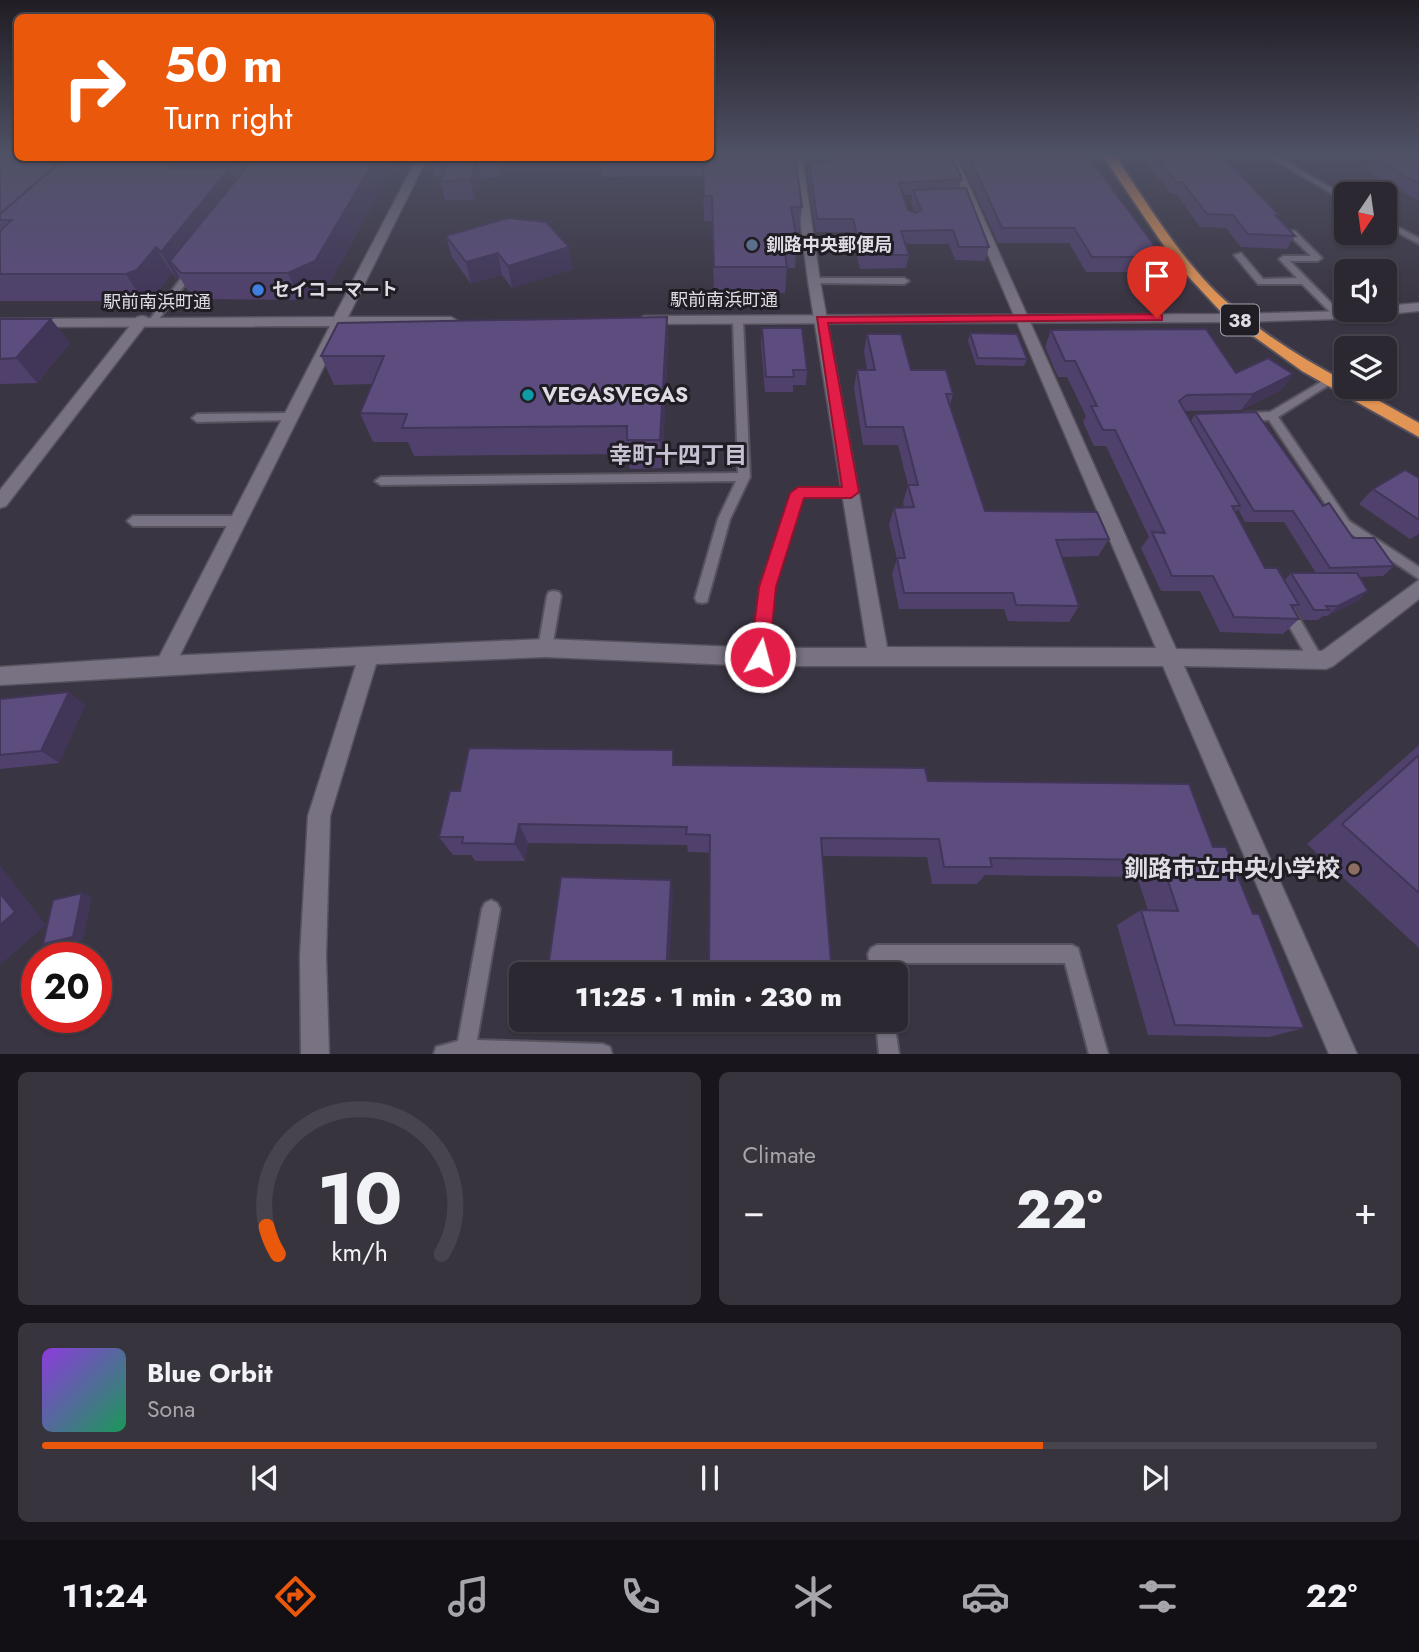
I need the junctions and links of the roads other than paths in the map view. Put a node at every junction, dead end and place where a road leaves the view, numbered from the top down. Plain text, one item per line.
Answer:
1 (398, 205) edge
2 (804, 205) edge
3 (966, 205) edge
4 (1143, 205) edge
5 (1397, 229) edge
6 (1292, 233) edge
7 (1419, 242) edge
8 (1238, 254) dead end
9 (198, 262) edge
10 (814, 281) junction
11 (904, 281) dead end
12 (1305, 281) junction
13 (1419, 307) edge
14 (1397, 309) edge
15 (1334, 311) edge
16 (1334, 315) edge
17 (1021, 318) junction
18 (1238, 318) junction
19 (821, 319) junction
20 (626, 320) edge
21 (737, 320) junction
22 (148, 321) junction
23 (472, 321) edge
24 (338, 322) junction
25 (0, 323) edge
26 (1331, 379) junction
27 (1272, 416) junction
28 (290, 417) junction
29 (1231, 417) edge
30 (197, 418) dead end
31 (1419, 431) edge
32 (744, 477) junction
33 (381, 481) dead end
34 (851, 492) junction
35 (0, 502) edge
36 (134, 521) dead end
37 (238, 521) junction
38 (1419, 575) edge
39 (1419, 588) edge
40 (554, 596) dead end
41 (702, 598) dead end
42 (1281, 599) edge
43 (545, 648) junction
44 (369, 655) junction
45 (878, 655) junction
46 (760, 657) junction
47 (1168, 657) junction
48 (1316, 660) junction
49 (165, 664) junction
50 (0, 676) edge
51 (491, 909) dead end
52 (878, 962) edge
53 (886, 1032) edge
54 (466, 1049) junction
55 (315, 1054) edge
56 (443, 1054) edge
57 (603, 1054) edge
58 (889, 1054) edge
59 (1099, 1054) edge
60 (1343, 1054) edge

1 - 24 street
2 - 10 street
3 - 17 street
4 - 18 highway, 38
5 - 7 lane
6 - 12 lane
8 - 12 lane
9 - 22 lane
10 - 11 lane
10 - 19 street
12 - 15 lane
13 - 14 street, 駅前南浜町通
16 - 18 street, 駅前南浜町通
17 - 18 street, 駅前南浜町通
17 - 19 street, 駅前南浜町通
17 - 47 street
18 - 26 highway, 38
19 - 21 street, 駅前南浜町通
19 - 34 street
20 - 21 street, 駅前南浜町通
21 - 32 lane
22 - 24 street, 駅前南浜町通
22 - 25 street, 駅前南浜町通
22 - 35 street
23 - 24 street, 駅前南浜町通
24 - 28 street
26 - 27 lane
26 - 31 highway, 38
27 - 29 lane
27 - 38 lane
28 - 30 lane
28 - 37 street
32 - 33 lane
32 - 41 lane
34 - 45 street
34 - 46 lane
36 - 37 lane
37 - 49 street
39 - 48 street
40 - 43 lane
42 - 48 lane
43 - 44 street
43 - 46 street
44 - 49 street
44 - 55 street
45 - 46 street
45 - 47 street
47 - 48 street
47 - 60 street
49 - 50 street
51 - 54 lane
52 - 59 lane
53 - 58 lane
54 - 56 lane
54 - 57 lane

